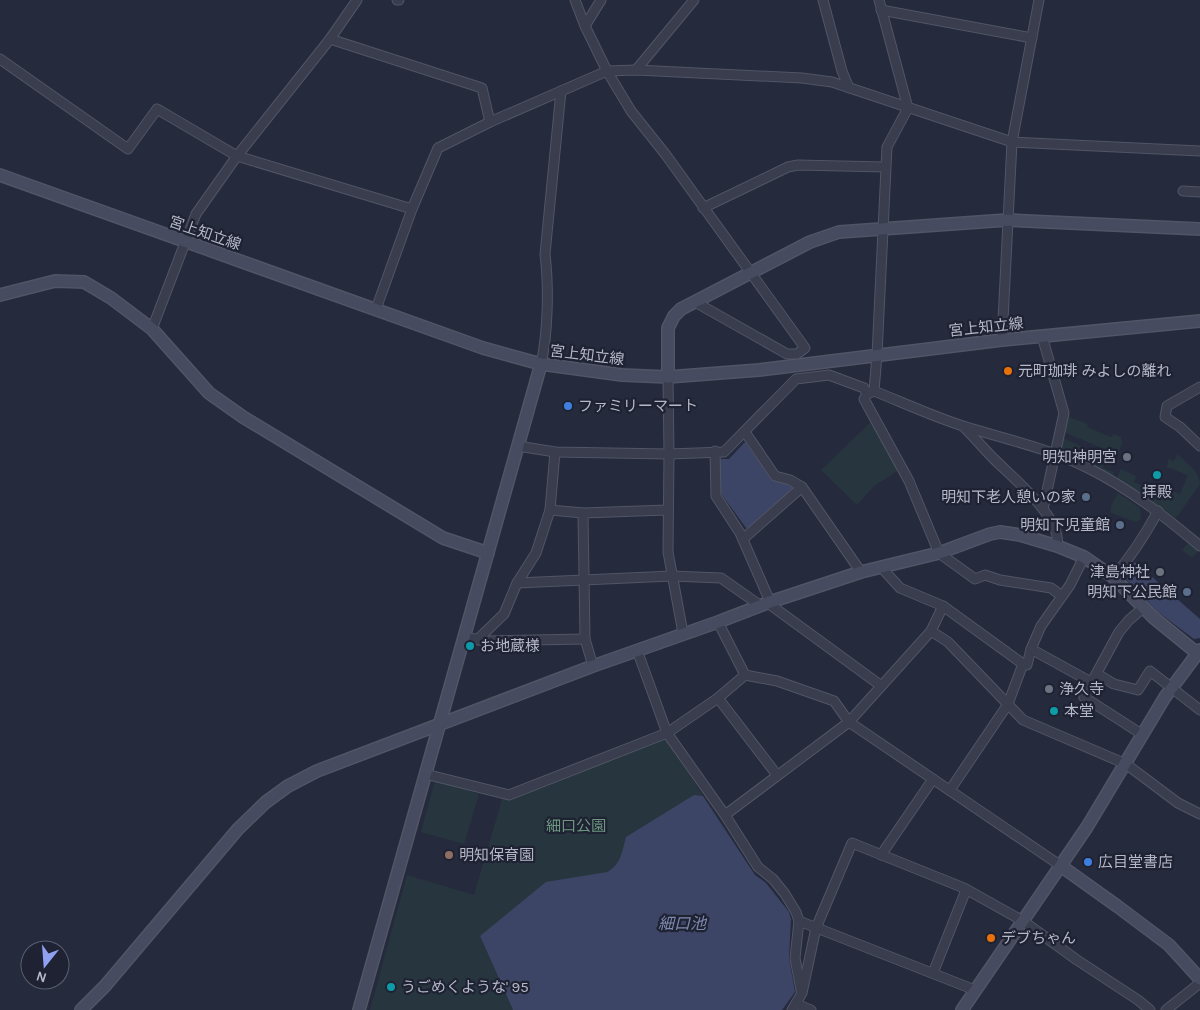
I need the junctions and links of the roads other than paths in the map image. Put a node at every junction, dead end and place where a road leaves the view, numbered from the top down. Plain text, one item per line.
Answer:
1 (357, 0) edge
2 (575, 0) edge
3 (601, 0) edge
4 (694, 0) edge
5 (823, 0) edge
6 (878, 0) edge
7 (1039, 0) edge
8 (881, 10) junction
9 (585, 26) junction
10 (1032, 38) junction
11 (330, 39) junction
12 (0, 59) edge
13 (636, 70) junction
14 (607, 71) junction
15 (849, 88) junction
16 (561, 91) junction
17 (908, 108) junction
18 (490, 122) junction
19 (1012, 142) junction
20 (1200, 151) edge
21 (236, 156) junction
22 (885, 167) junction
23 (0, 175) edge
24 (1183, 191) dead end
25 (1200, 192) edge
26 (703, 208) junction
27 (412, 209) junction
28 (1007, 220) junction
29 (883, 229) junction
30 (1200, 229) edge
31 (185, 242) junction
32 (750, 272) junction
33 (0, 295) edge
34 (695, 302) junction
35 (376, 309) junction
36 (1200, 320) edge
37 (152, 330) junction
38 (1042, 336) junction
39 (1002, 340) junction
40 (877, 355) junction
41 (541, 364) junction
42 (668, 377) junction
43 (1200, 387) edge
44 (870, 392) junction
45 (963, 426) junction
46 (745, 432) junction
47 (518, 446) junction
48 (1200, 446) edge
49 (555, 452) junction
50 (715, 452) junction
51 (1054, 453) junction
52 (669, 454) junction
53 (802, 488) junction
54 (1043, 509) junction
55 (550, 510) junction
56 (667, 510) junction
57 (1158, 511) junction
58 (583, 513) junction
59 (743, 538) junction
60 (1057, 546) junction
61 (1200, 546) edge
62 (488, 553) junction
63 (938, 553) junction
64 (1084, 557) junction
65 (880, 567) junction
66 (862, 572) junction
67 (672, 576) junction
68 (1113, 577) junction
69 (584, 581) junction
70 (517, 583) junction
71 (1062, 596) junction
72 (765, 604) junction
73 (943, 606) junction
74 (1143, 608) junction
75 (718, 622) junction
76 (931, 631) junction
77 (683, 633) junction
78 (464, 637) junction
79 (585, 639) junction
80 (477, 640) junction
81 (1031, 649) junction
82 (637, 650) junction
83 (1199, 653) edge
84 (1023, 664) junction
85 (593, 666) junction
86 (1097, 674) junction
87 (745, 675) junction
88 (1091, 682) junction
89 (880, 686) junction
90 (1171, 688) junction
91 (718, 698) junction
92 (1008, 704) junction
93 (1200, 710) edge
94 (849, 722) junction
95 (439, 725) junction
96 (667, 733) junction
97 (1143, 735) junction
98 (1126, 764) junction
99 (425, 774) junction
100 (776, 775) junction
101 (933, 779) junction
102 (950, 790) junction
103 (1200, 814) edge
104 (725, 815) junction
105 (881, 855) junction
106 (1061, 866) junction
107 (966, 890) junction
108 (799, 920) junction
109 (1023, 920) junction
110 (816, 928) junction
111 (934, 973) junction
112 (1200, 979) edge
113 (1200, 983) edge
114 (975, 990) junction
115 (802, 993) junction
116 (794, 1007) edge
117 (81, 1010) edge
118 (360, 1010) edge
119 (811, 1010) edge
120 (962, 1010) edge
121 (1150, 1010) edge
122 (1166, 1010) edge

1 - 11 street
2 - 9 street
3 - 9 street
4 - 13 street
5 - 15 street
6 - 8 street
7 - 10 street
8 - 10 street
8 - 17 street
9 - 14 street
10 - 19 street
11 - 18 street
11 - 21 street
12 - 21 street
13 - 14 street
13 - 15 street
14 - 16 street
14 - 26 street
15 - 17 street
16 - 18 street
16 - 41 street
17 - 19 street
17 - 22 street
18 - 27 street
19 - 20 street
19 - 28 street
21 - 27 street
21 - 31 street
22 - 26 street
22 - 29 street
23 - 31 street, 宮上知立線
24 - 25 street
26 - 32 street
27 - 35 street
28 - 29 street
28 - 30 street
28 - 39 street
29 - 32 street
29 - 40 street
31 - 35 street, 宮上知立線
31 - 37 street
32 - 34 street
32 - 34 street
33 - 37 street
34 - 42 street
35 - 41 street, 宮上知立線
36 - 38 street, 宮上知立線
37 - 62 street
38 - 39 street, 宮上知立線
38 - 51 street
39 - 40 street, 宮上知立線
40 - 42 street, 宮上知立線
40 - 44 street
41 - 42 street, 宮上知立線
41 - 47 street
42 - 52 street
43 - 48 street
44 - 45 street
44 - 46 street
44 - 63 street
45 - 51 street
45 - 54 street
46 - 50 street
46 - 53 street
47 - 49 street
47 - 62 street
49 - 52 street
49 - 55 street
50 - 52 street
50 - 59 street
51 - 54 street
51 - 57 street
52 - 56 street
53 - 59 street
53 - 66 street
54 - 60 street
55 - 58 street
55 - 70 street
56 - 58 street
56 - 67 street
57 - 61 street
57 - 68 street
58 - 69 street
59 - 72 street
60 - 63 street
60 - 64 street
62 - 78 street
63 - 65 street
63 - 71 street
64 - 68 street
64 - 71 street
65 - 66 street
65 - 73 street
66 - 72 street
67 - 69 street
67 - 72 street
67 - 77 street
68 - 74 street
69 - 70 street
69 - 79 street
70 - 80 street
71 - 81 street
72 - 75 street
72 - 89 street
73 - 76 street
73 - 84 street
74 - 83 street
74 - 86 street
75 - 77 street
75 - 87 street
76 - 89 street
76 - 92 street
77 - 82 street
78 - 80 street
78 - 95 street
79 - 80 street
79 - 85 street
81 - 84 street
81 - 88 street
82 - 85 street
82 - 96 street
83 - 90 street
84 - 92 street
85 - 95 street
86 - 88 street
86 - 90 street
87 - 91 street
87 - 94 street
88 - 97 street
89 - 94 street
90 - 93 street
90 - 97 street
91 - 96 street
91 - 100 street
92 - 98 street
92 - 102 street
94 - 100 street
94 - 101 street
95 - 99 street
95 - 117 street
96 - 99 street
96 - 104 street
97 - 98 street
98 - 103 street
98 - 106 street
99 - 118 street
100 - 104 street
101 - 102 street
101 - 105 street
102 - 106 street
104 - 108 street
105 - 107 street
105 - 110 street
106 - 109 street
106 - 112 street
107 - 109 street
107 - 111 street
108 - 110 street
108 - 115 street
109 - 114 street
109 - 121 street
110 - 111 street
110 - 115 street
111 - 114 street
113 - 122 street
114 - 120 street
115 - 116 street
116 - 119 street

